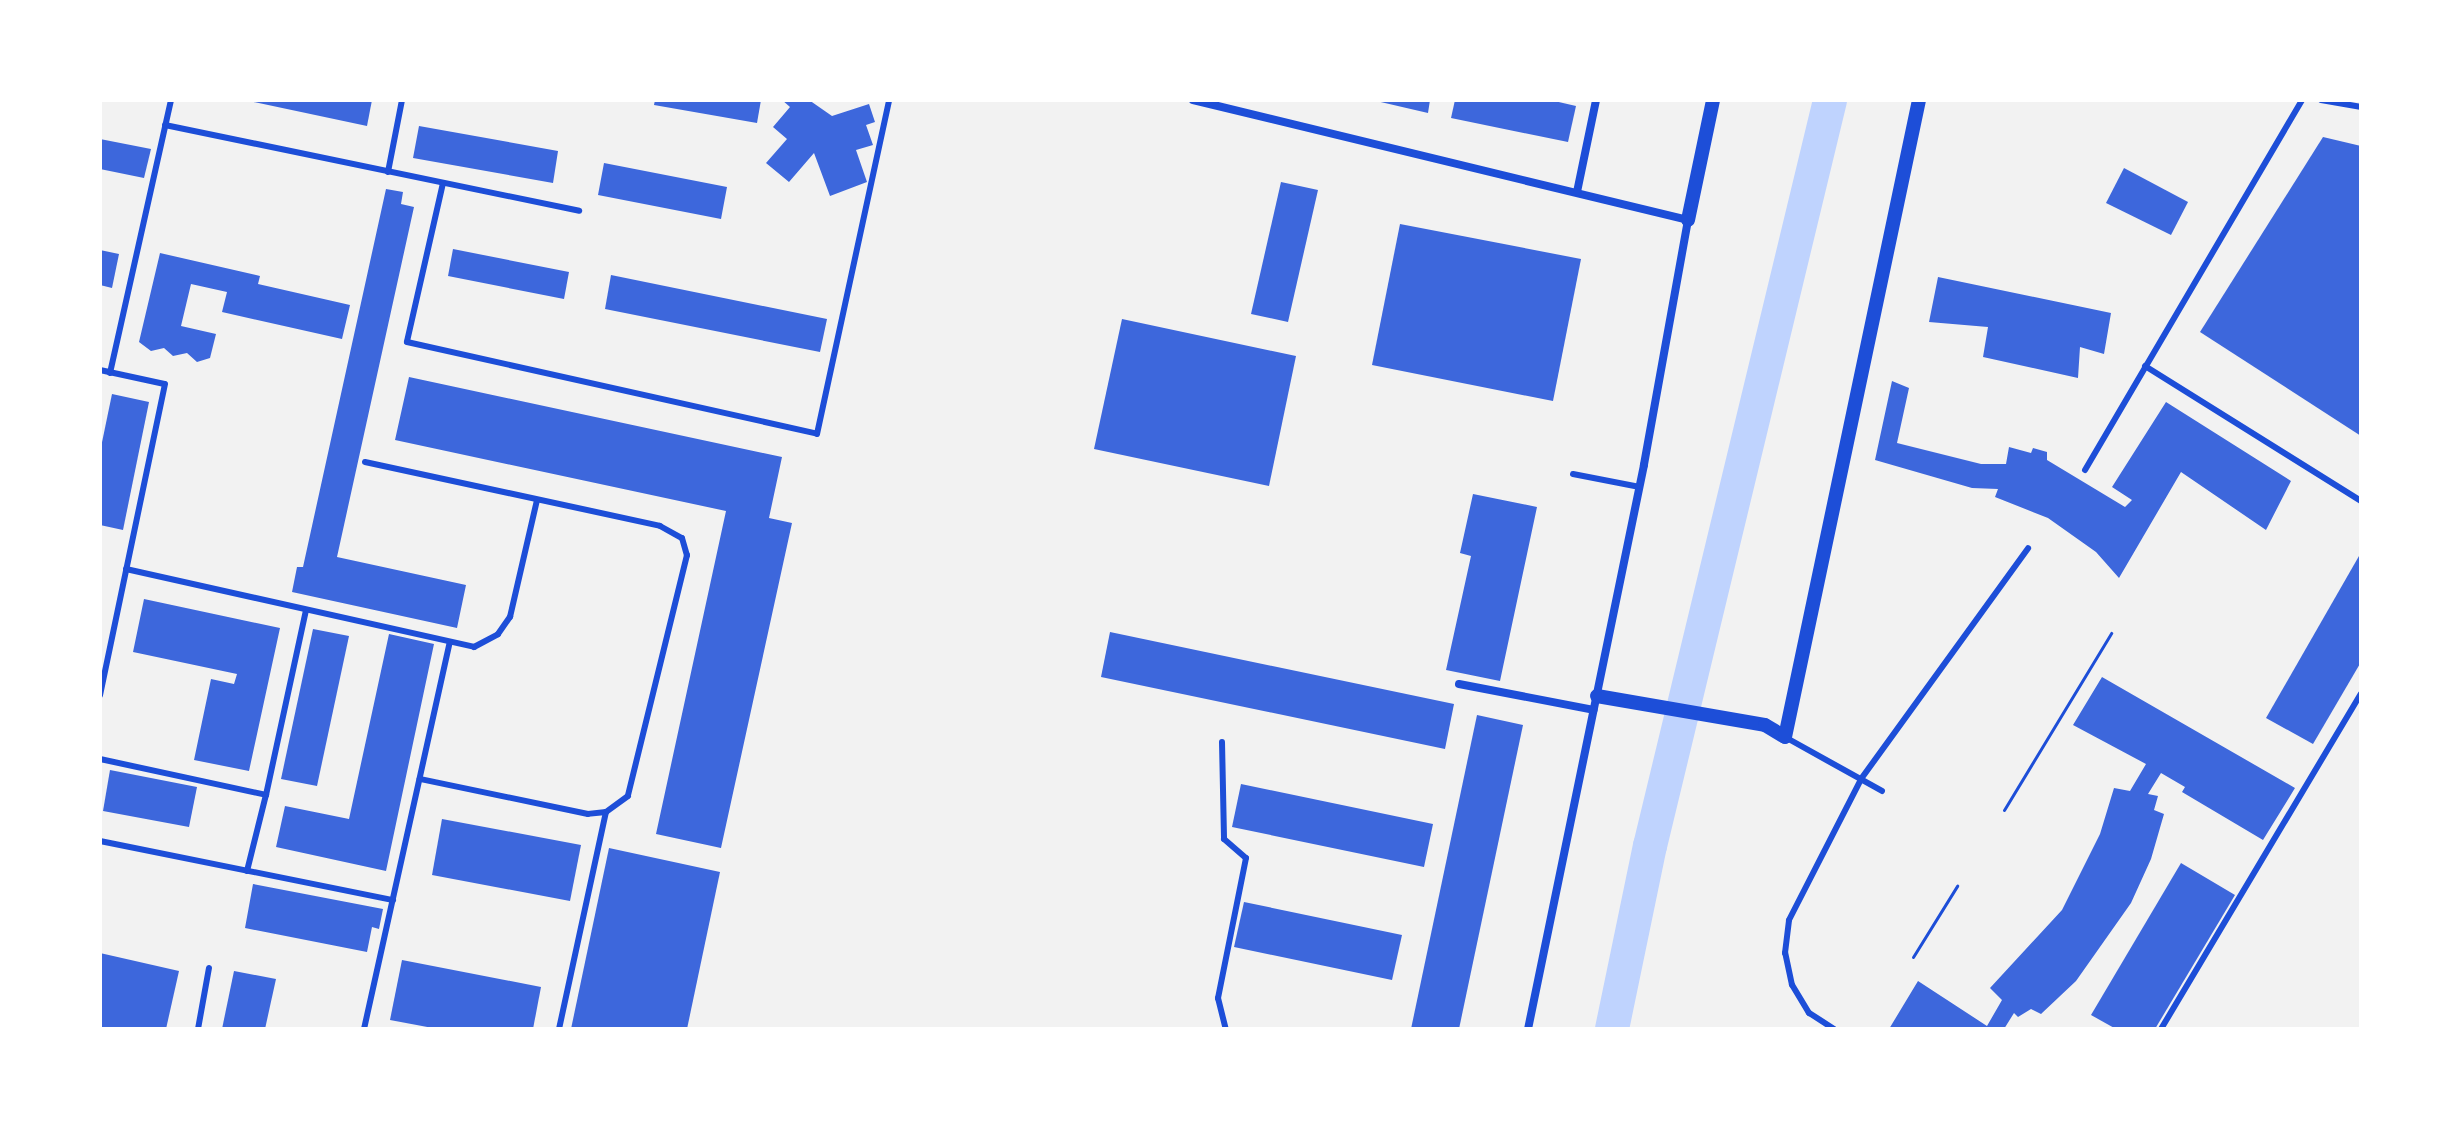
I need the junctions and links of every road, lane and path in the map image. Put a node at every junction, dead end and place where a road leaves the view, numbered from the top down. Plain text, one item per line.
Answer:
1 (171, 100) edge
2 (402, 100) edge
3 (891, 100) edge
4 (1193, 100) edge
5 (1596, 100) edge
6 (1713, 100) edge
7 (1919, 100) edge
8 (2302, 100) edge
9 (2321, 100) edge
10 (2361, 107) edge
11 (165, 125) junction
12 (388, 172) junction
13 (443, 183) junction
14 (1577, 192) junction
15 (579, 211) dead end
16 (1688, 220) junction
17 (2145, 366) junction
18 (100, 370) edge
19 (110, 373) junction
20 (365, 462) dead end
21 (2085, 470) dead end
22 (1573, 474) dead end
23 (1640, 487) junction
24 (537, 500) junction
25 (2361, 501) edge
26 (2028, 548) dead end
27 (126, 569) junction
28 (306, 610) junction
29 (2111, 633) dead end
30 (450, 642) junction
31 (1459, 684) dead end
32 (2361, 694) edge
33 (100, 695) edge
34 (1595, 703) junction
35 (1785, 737) junction
36 (1222, 742) dead end
37 (100, 759) edge
38 (420, 779) junction
39 (1861, 779) junction
40 (1882, 791) dead end
41 (266, 795) junction
42 (2004, 810) dead end
43 (606, 812) junction
44 (100, 841) edge
45 (247, 871) junction
46 (1957, 886) dead end
47 (393, 900) junction
48 (1913, 957) dead end
49 (209, 968) dead end
50 (198, 1029) edge
51 (364, 1029) edge
52 (559, 1029) edge
53 (1226, 1029) edge
54 (1528, 1029) edge
55 (1834, 1029) edge
56 (2161, 1029) edge

1 - 11 lane
2 - 12 lane
3 - 13 lane
4 - 14 street
5 - 14 street
6 - 16 street
7 - 35 street
8 - 17 lane
9 - 10 lane
11 - 12 lane
11 - 19 lane
12 - 13 lane
13 - 15 lane
14 - 16 street
16 - 23 street
17 - 21 lane
17 - 25 lane
18 - 19 lane
19 - 27 lane
20 - 24 lane
22 - 23 lane
23 - 34 street
24 - 30 lane
24 - 43 lane
26 - 39 lane
27 - 28 lane
27 - 33 lane
28 - 30 lane
28 - 41 lane
29 - 42 path
30 - 38 lane
31 - 34 street
32 - 56 lane
34 - 35 street
34 - 54 street
35 - 39 lane
36 - 53 lane
37 - 41 lane
38 - 43 lane
38 - 47 lane
39 - 40 lane
39 - 55 lane
41 - 45 lane
43 - 52 lane
44 - 45 lane
45 - 47 lane
46 - 48 path
47 - 51 lane
49 - 50 lane

